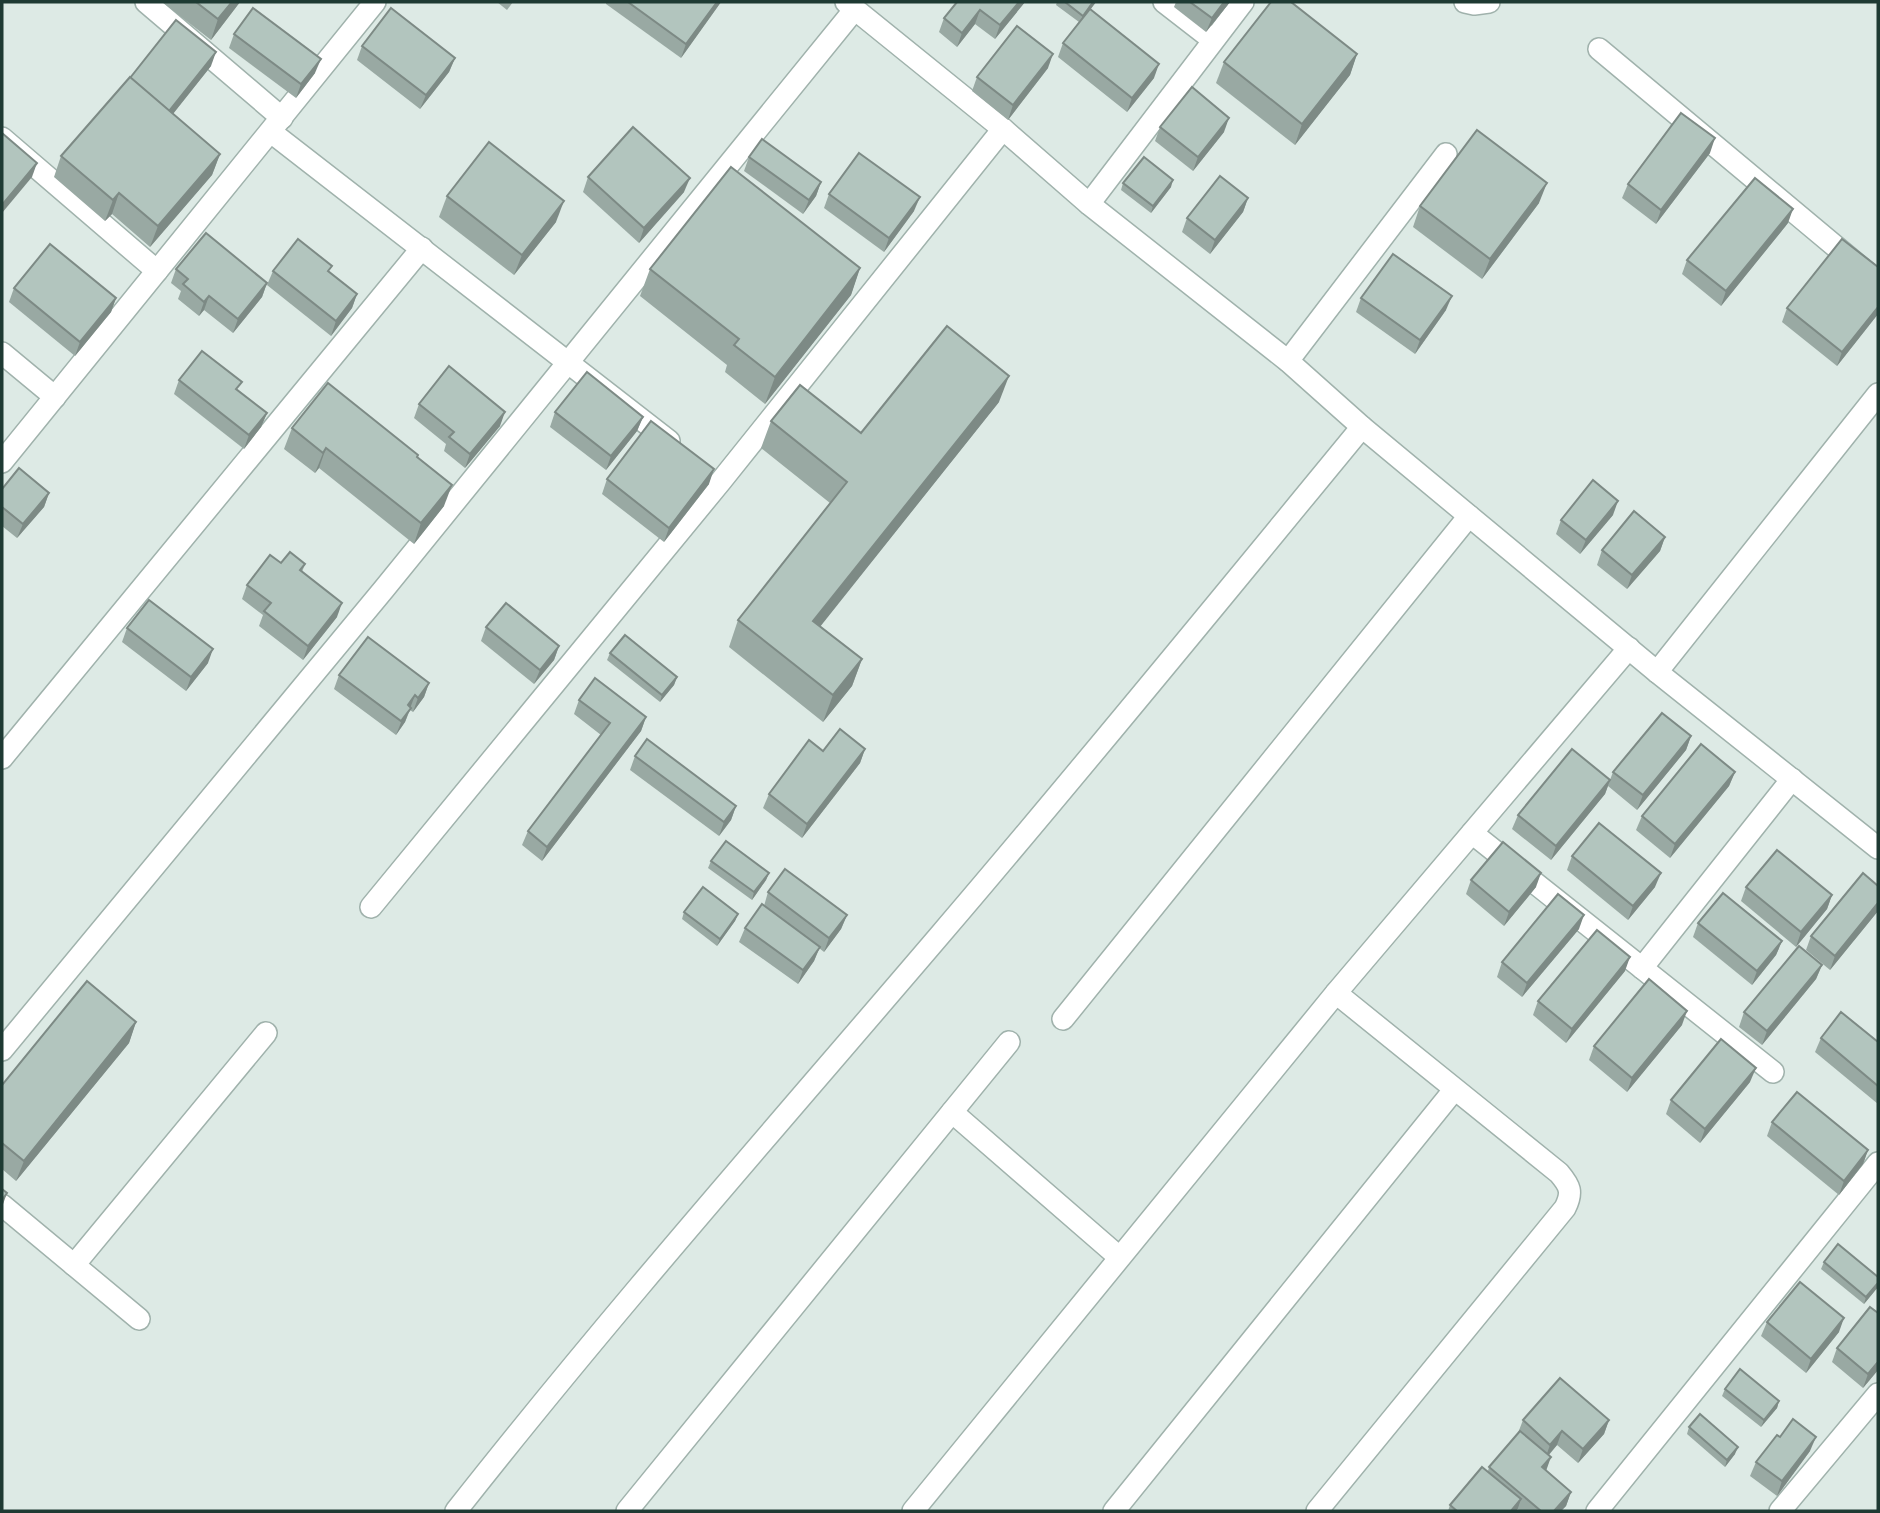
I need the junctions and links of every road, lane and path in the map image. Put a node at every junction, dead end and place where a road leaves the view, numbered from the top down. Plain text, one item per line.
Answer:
1 (146, 2) edge
2 (375, 2) edge
3 (1164, 2) edge
4 (1243, 2) edge
5 (1465, 2) edge
6 (1489, 2) edge
7 (850, 6) edge
8 (213, 28) edge
9 (1213, 40) junction
10 (199, 46) junction
11 (1599, 49) dead end
12 (277, 125) junction
13 (1003, 129) junction
14 (2, 138) edge
15 (1446, 154) dead end
16 (1089, 204) junction
17 (422, 248) junction
18 (158, 271) junction
19 (1878, 282) edge
20 (2, 352) edge
21 (1288, 361) junction
22 (568, 364) junction
23 (1878, 394) edge
24 (55, 397) junction
25 (1362, 427) junction
26 (688, 456) edge
27 (2, 462) edge
28 (1469, 516) junction
29 (1629, 648) junction
30 (1657, 671) junction
31 (2, 758) edge
32 (1792, 779) junction
33 (1472, 833) junction
34 (1878, 848) edge
35 (371, 907) dead end
36 (1642, 968) junction
37 (1336, 993) junction
38 (1063, 1019) dead end
39 (266, 1033) dead end
40 (1009, 1042) dead end
41 (2, 1050) edge
42 (1773, 1072) dead end
43 (1454, 1090) junction
44 (952, 1112) junction
45 (1878, 1163) edge
46 (2, 1205) edge
47 (1119, 1257) junction
48 (74, 1265) junction
49 (139, 1318) dead end
50 (1878, 1394) edge
51 (456, 1511) edge
52 (627, 1511) edge
53 (913, 1511) edge
54 (1114, 1511) edge
55 (1317, 1511) edge
56 (1597, 1511) edge
57 (1780, 1511) edge

1 - 10 street
2 - 12 street
3 - 9 street
4 - 9 street
5 - 6 street
7 - 13 street
7 - 22 street
8 - 10 street
9 - 16 street
10 - 12 street
11 - 19 street
12 - 17 street
12 - 18 street
13 - 16 street
13 - 35 street
14 - 18 street
15 - 21 street
16 - 21 street
17 - 22 street
17 - 31 street
18 - 24 street
20 - 24 street
21 - 25 street
22 - 26 street
22 - 41 street
23 - 30 street
24 - 27 street
25 - 28 street
25 - 51 street
28 - 29 street
28 - 38 street
29 - 30 street
29 - 33 street
30 - 32 street
32 - 34 street
32 - 36 street
33 - 36 street
33 - 37 street
36 - 42 street
37 - 43 street
37 - 47 street
39 - 48 street
40 - 44 street
43 - 54 street
43 - 55 street
44 - 47 street
44 - 52 street
45 - 56 street
46 - 48 street
47 - 53 street
48 - 49 street
50 - 57 street

